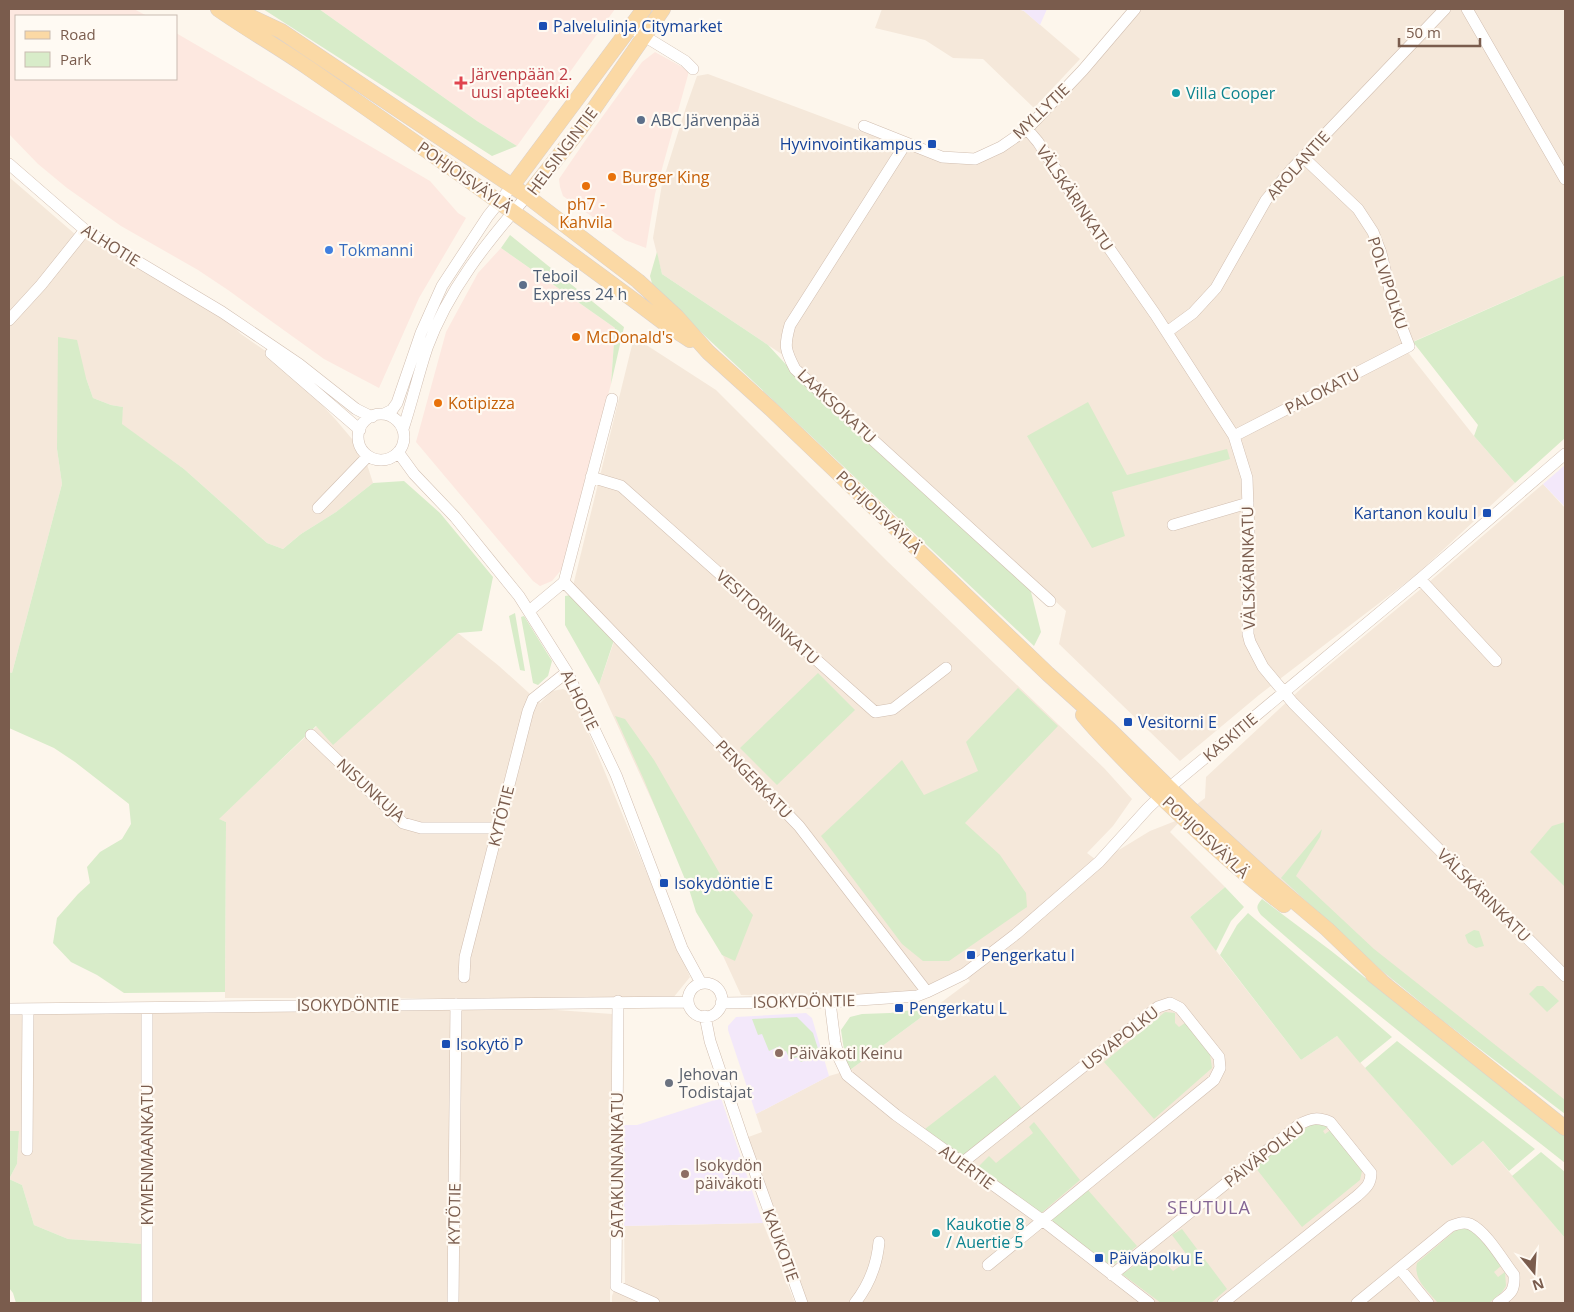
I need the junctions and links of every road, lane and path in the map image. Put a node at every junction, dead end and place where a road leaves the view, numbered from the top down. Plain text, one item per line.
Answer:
1 (218, 9) edge
2 (234, 9) edge
3 (644, 9) edge
4 (663, 9) edge
5 (1136, 9) edge
6 (1445, 9) edge
7 (1467, 9) edge
8 (633, 28) junction
9 (694, 70) dead end
10 (864, 126) dead end
11 (1027, 129) junction
12 (906, 143) junction
13 (1303, 157) junction
14 (9, 164) edge
15 (1565, 179) edge
16 (512, 186) junction
17 (527, 196) junction
18 (500, 201) junction
19 (514, 211) junction
20 (85, 230) junction
21 (222, 312) junction
22 (9, 320) edge
23 (1167, 332) junction
24 (1409, 346) joint
25 (708, 352) junction
26 (612, 399) dead end
27 (384, 414) junction
28 (372, 416) junction
29 (402, 429) junction
30 (360, 430) junction
31 (1234, 436) junction
32 (398, 452) junction
33 (1565, 454) edge
34 (368, 456) junction
35 (591, 477) junction
36 (1248, 503) junction
37 (318, 508) dead end
38 (1173, 524) dead end
39 (1420, 578) junction
40 (564, 582) junction
41 (1050, 600) dead end
42 (529, 611) junction
43 (1496, 661) dead end
44 (946, 668) dead end
45 (567, 672) junction
46 (1283, 692) junction
47 (311, 735) dead end
48 (1166, 792) junction
49 (499, 828) junction
50 (1565, 976) edge
51 (464, 977) dead end
52 (701, 983) junction
53 (927, 992) junction
54 (887, 999) joint
55 (618, 1002) junction
56 (688, 1002) junction
57 (830, 1002) junction
58 (721, 1003) junction
59 (456, 1004) junction
60 (148, 1008) junction
61 (9, 1009) edge
62 (28, 1009) junction
63 (705, 1016) junction
64 (1565, 1127) edge
65 (27, 1150) dead end
66 (962, 1163) junction
67 (1042, 1220) junction
68 (879, 1242) dead end
69 (988, 1265) dead end
70 (1400, 1269) junction
71 (1112, 1274) junction
72 (147, 1303) edge
73 (453, 1303) edge
74 (654, 1303) edge
75 (802, 1303) edge
76 (855, 1303) edge
77 (1148, 1303) edge
78 (1224, 1303) edge
79 (1357, 1303) edge
80 (1428, 1303) edge
81 (1498, 1303) edge

1 - 18 main road, POHJOISVÄYLÄ
2 - 16 main road, POHJOISVÄYLÄ
3 - 8 main road, HELSINGINTIE
4 - 8 main road, HELSINGINTIE
5 - 11 street, MYLLYTIE
6 - 13 street, AROLANTIE
7 - 15 street
8 - 9 street
8 - 16 main road, HELSINGINTIE
8 - 17 main road, HELSINGINTIE
10 - 12 street, MYLLYTIE
11 - 12 street, MYLLYTIE
11 - 23 street, VÄLSKÄRINKATU
12 - 41 street, LAAKSOKATU
13 - 23 street, AROLANTIE
13 - 24 street, POLVIPOLKU
14 - 20 street, ALHOTIE
16 - 17 main road, POHJOISVÄYLÄ
16 - 18 street, HELSINGINTIE
17 - 19 street, HELSINGINTIE
17 - 25 main road, POHJOISVÄYLÄ
18 - 19 main road, POHJOISVÄYLÄ
18 - 27 street, HELSINGINTIE
19 - 25 main road, POHJOISVÄYLÄ
19 - 29 street, HELSINGINTIE
20 - 21 street, ALHOTIE
20 - 22 street
21 - 28 street, ALHOTIE
21 - 30 street, ALHOTIE
23 - 31 street, VÄLSKÄRINKATU
24 - 31 street, PALOKATU
25 - 48 main road, POHJOISVÄYLÄ
26 - 35 street
27 - 28 street
27 - 29 street
28 - 30 street
29 - 32 street
30 - 34 street
31 - 36 street, VÄLSKÄRINKATU
32 - 34 street
32 - 42 street, ALHOTIE
33 - 39 street, KASKITIE
34 - 37 street
35 - 40 street
35 - 44 street, VESITORNINKATU
36 - 38 street
36 - 46 street, VÄLSKÄRINKATU
39 - 43 street
39 - 46 street, KASKITIE
40 - 42 street
40 - 53 street, PENGERKATU
42 - 45 street, ALHOTIE
45 - 49 street, KYTÖTIE
45 - 52 street, ALHOTIE
46 - 48 street, KASKITIE
46 - 50 street, VÄLSKÄRINKATU
47 - 49 street, NISUNKUJA
48 - 53 street, KASKITIE
48 - 64 main road, POHJOISVÄYLÄ
49 - 51 street, KYTÖTIE
52 - 56 street
52 - 58 street
53 - 54 street, KASKITIE
54 - 57 street, ISOKYDÖNTIE
55 - 56 street, ISOKYDÖNTIE
55 - 59 street, ISOKYDÖNTIE
55 - 74 street, SATAKUNNANKATU
56 - 63 street
57 - 58 street, ISOKYDÖNTIE
57 - 66 street, AUERTIE
58 - 63 street
59 - 60 street, ISOKYDÖNTIE
59 - 73 street, KYTÖTIE
60 - 62 street, ISOKYDÖNTIE
60 - 72 street, KYMENMAANKATU
61 - 62 street, ISOKYDÖNTIE
62 - 65 street
63 - 75 street, KAUKOTIE
66 - 67 street, AUERTIE
66 - 67 street, USVAPOLKU
67 - 69 street
67 - 71 street, AUERTIE
68 - 76 street
70 - 79 street
70 - 80 street
70 - 81 street
71 - 77 street, AUERTIE
71 - 78 street, PÄIVÄPOLKU

